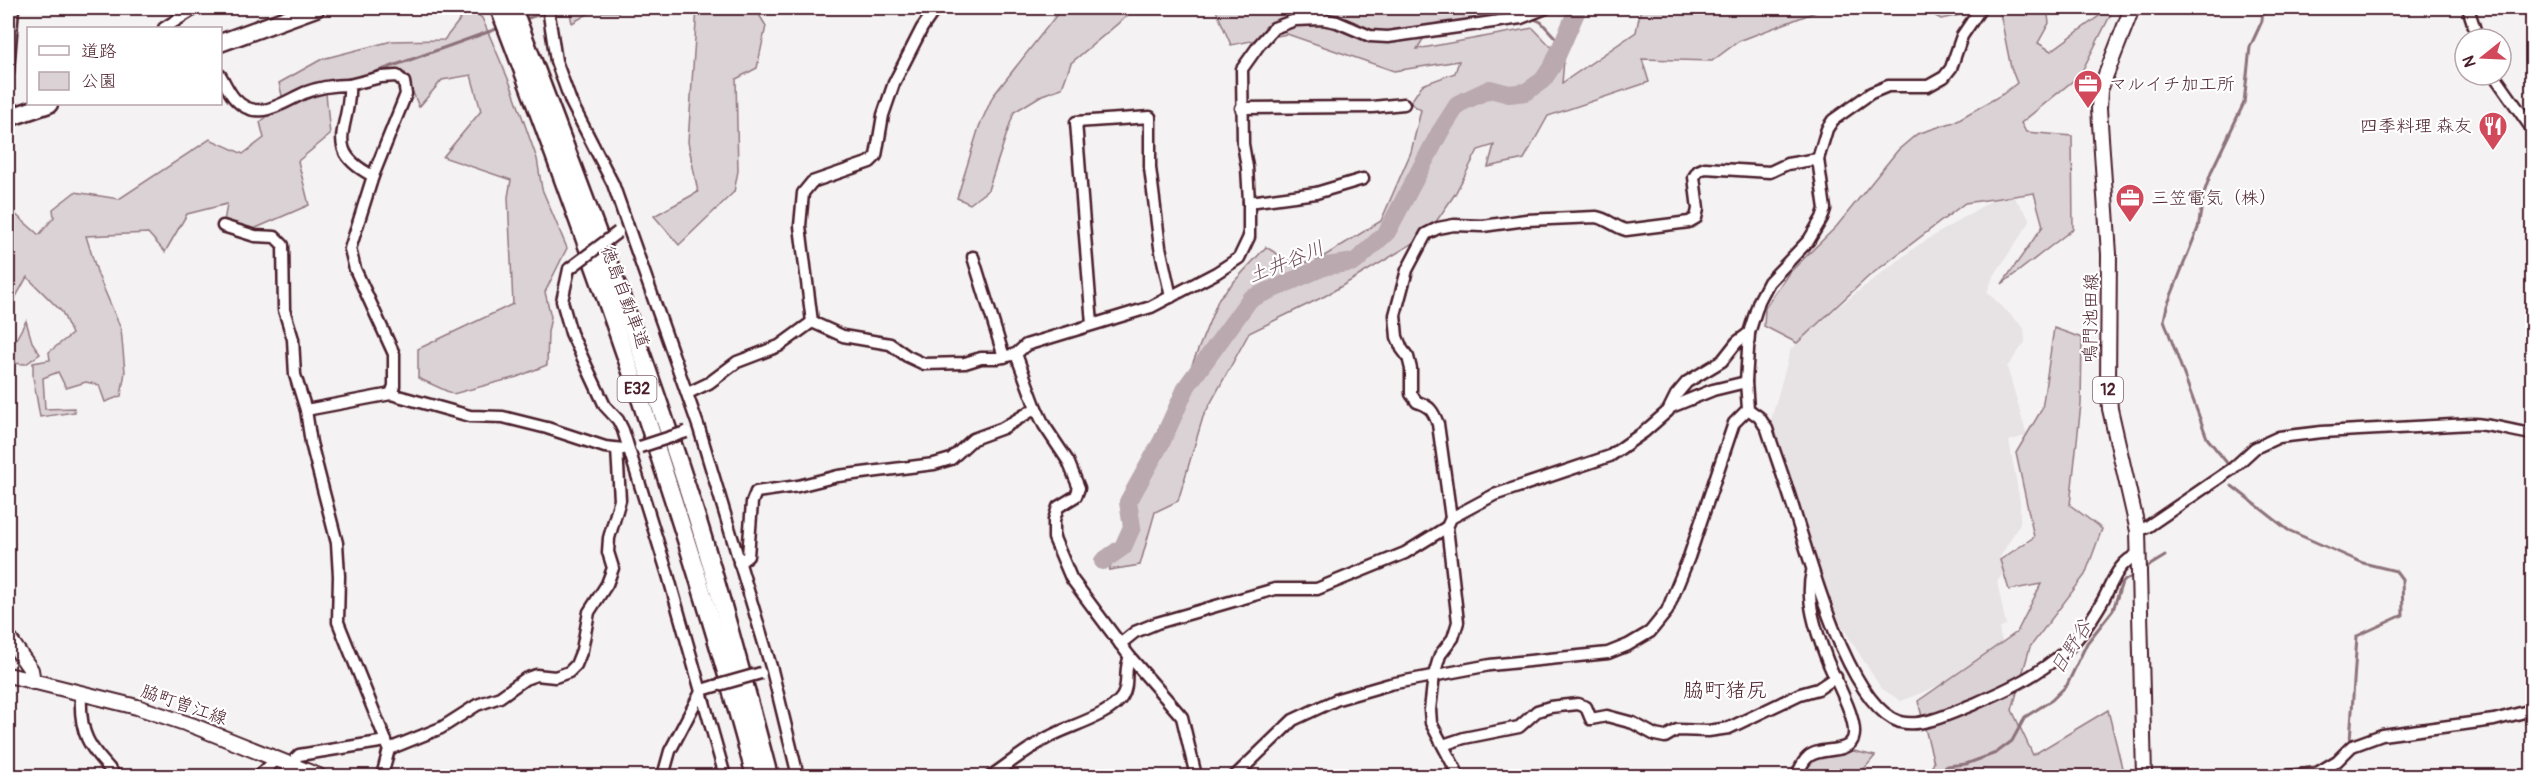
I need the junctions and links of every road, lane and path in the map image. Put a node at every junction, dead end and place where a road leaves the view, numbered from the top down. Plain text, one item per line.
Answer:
1 (13, 8) edge
2 (196, 8) edge
3 (316, 8) edge
4 (490, 8) edge
5 (510, 8) edge
6 (548, 8) edge
7 (936, 8) edge
8 (1981, 8) edge
9 (2132, 8) edge
10 (2468, 8) edge
11 (1541, 10) edge
12 (167, 27) edge
13 (2474, 27) edge
14 (222, 42) edge
15 (8, 72) edge
16 (222, 78) edge
17 (349, 85) junction
18 (2504, 87) edge
19 (1404, 104) dead end
20 (43, 105) edge
21 (1241, 108) junction
22 (2527, 113) edge
23 (8, 118) edge
24 (542, 120) junction
25 (2532, 129) edge
26 (1818, 159) junction
27 (373, 176) junction
28 (1363, 179) dead end
29 (1249, 202) junction
30 (223, 226) dead end
31 (628, 227) junction
32 (973, 257) dead end
33 (1171, 297) junction
34 (812, 322) junction
35 (1092, 324) junction
36 (1749, 333) junction
37 (1016, 354) junction
38 (1004, 357) junction
39 (1746, 382) junction
40 (688, 393) junction
41 (391, 394) junction
42 (1671, 407) junction
43 (1036, 408) junction
44 (1748, 409) junction
45 (306, 410) junction
46 (699, 428) junction
47 (2532, 434) edge
48 (617, 449) junction
49 (628, 449) junction
50 (1449, 523) junction
51 (2138, 531) junction
52 (2139, 554) junction
53 (739, 563) junction
54 (1812, 572) junction
55 (8, 637) edge
56 (1120, 644) junction
57 (1130, 657) junction
58 (767, 671) junction
59 (8, 675) edge
60 (1434, 675) junction
61 (1836, 677) junction
62 (33, 682) junction
63 (702, 690) junction
64 (81, 694) junction
65 (2532, 710) edge
66 (388, 745) junction
67 (1443, 745) junction
68 (2337, 761) junction
69 (284, 762) junction
70 (116, 777) edge
71 (259, 777) edge
72 (319, 777) edge
73 (382, 777) edge
74 (663, 777) edge
75 (725, 777) edge
76 (756, 777) edge
77 (769, 777) edge
78 (798, 777) edge
79 (991, 777) edge
80 (1196, 777) edge
81 (1235, 777) edge
82 (1459, 777) edge
83 (1797, 777) edge
84 (2144, 777) edge
85 (2288, 777) edge
86 (2330, 777) edge

1 - 15 street
2 - 12 street
3 - 14 highway
4 - 24 highway
5 - 24 highway, 徳島自動車道 / E32
5 - 77 highway, 徳島自動車道 / E32
6 - 31 street
7 - 34 street
8 - 26 street
9 - 51 main road, 鳴門池田線 / 12
10 - 13 street
11 - 21 street
16 - 17 street
17 - 27 street
17 - 27 street
18 - 22 street
19 - 21 street
20 - 23 highway
21 - 29 street
22 - 25 street
24 - 76 highway, 徳島自動車道 / E32
26 - 36 street
26 - 50 street
27 - 41 street
28 - 29 street
29 - 33 street
30 - 45 street
31 - 40 street
31 - 49 street, bridge
32 - 38 street
33 - 35 street
33 - 35 street
34 - 38 street
34 - 40 street
35 - 37 street
36 - 39 street
36 - 42 street
37 - 38 street
37 - 43 street
39 - 42 street
39 - 44 street
40 - 46 street
41 - 45 street
41 - 48 street
42 - 50 street
43 - 53 street
43 - 56 street
44 - 54 street
44 - 60 street
45 - 66 street
46 - 49 street, bridge
46 - 53 street
47 - 51 street
48 - 49 street
48 - 66 street
49 - 63 street
50 - 56 street
50 - 60 street
51 - 52 main road, 鳴門池田線 / 12
52 - 54 street
52 - 84 main road, 鳴門池田線 / 12
53 - 58 street
54 - 61 street
55 - 62 main road
56 - 57 street
57 - 79 street
57 - 80 street
58 - 63 street, bridge
58 - 78 street
59 - 62 main road, 脇町曽江線
60 - 67 street
60 - 81 street
61 - 67 street
61 - 83 street
62 - 64 main road, 脇町曽江線
63 - 74 street
63 - 75 street
64 - 69 main road, 脇町曽江線
64 - 70 street
65 - 68 street
66 - 69 street
66 - 73 street
67 - 82 street
68 - 85 street
68 - 86 street
69 - 71 street
69 - 72 main road, 脇町曽江線

